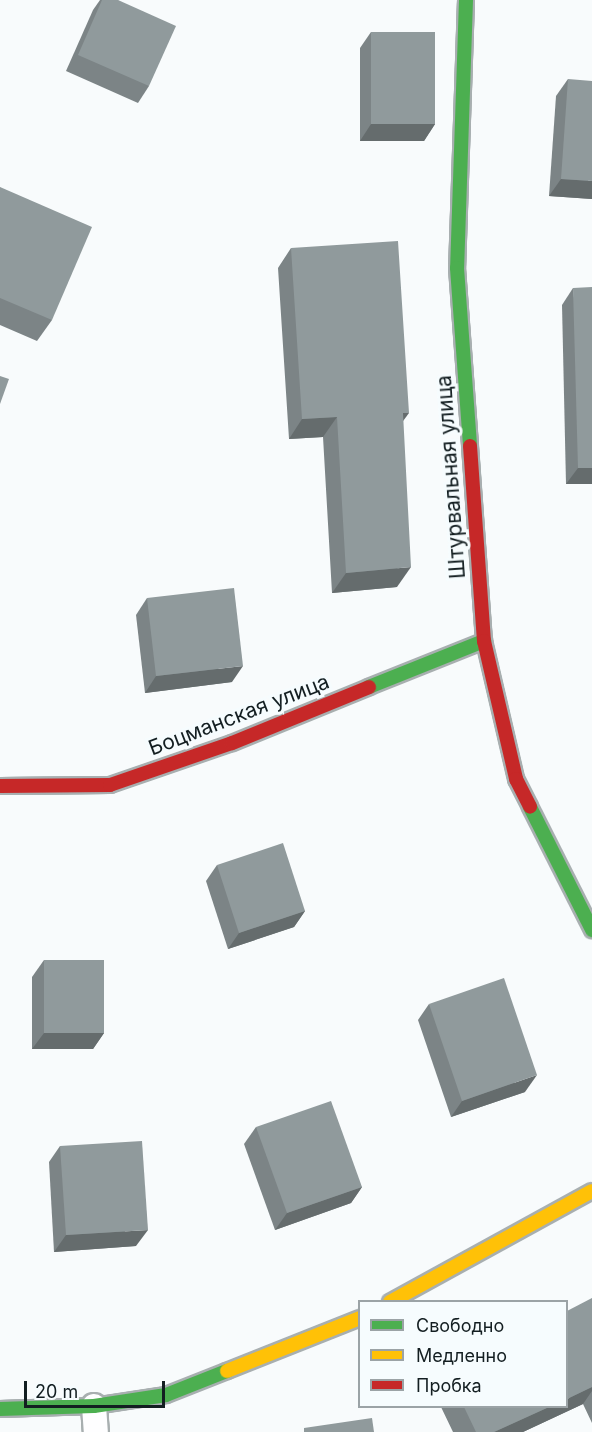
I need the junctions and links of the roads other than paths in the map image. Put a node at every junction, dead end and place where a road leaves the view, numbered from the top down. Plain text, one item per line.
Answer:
1 (466, 0) edge
2 (484, 641) junction
3 (0, 786) edge
4 (592, 930) edge
5 (592, 1191) edge
6 (394, 1300) edge
7 (358, 1319) edge
8 (94, 1406) junction
9 (0, 1409) edge
10 (96, 1432) edge

1 - 2 street, Штурвальная улица
2 - 3 street, Боцманская улица
2 - 4 street, Штурвальная улица
5 - 6 street
7 - 8 street
8 - 9 street
8 - 10 lane

